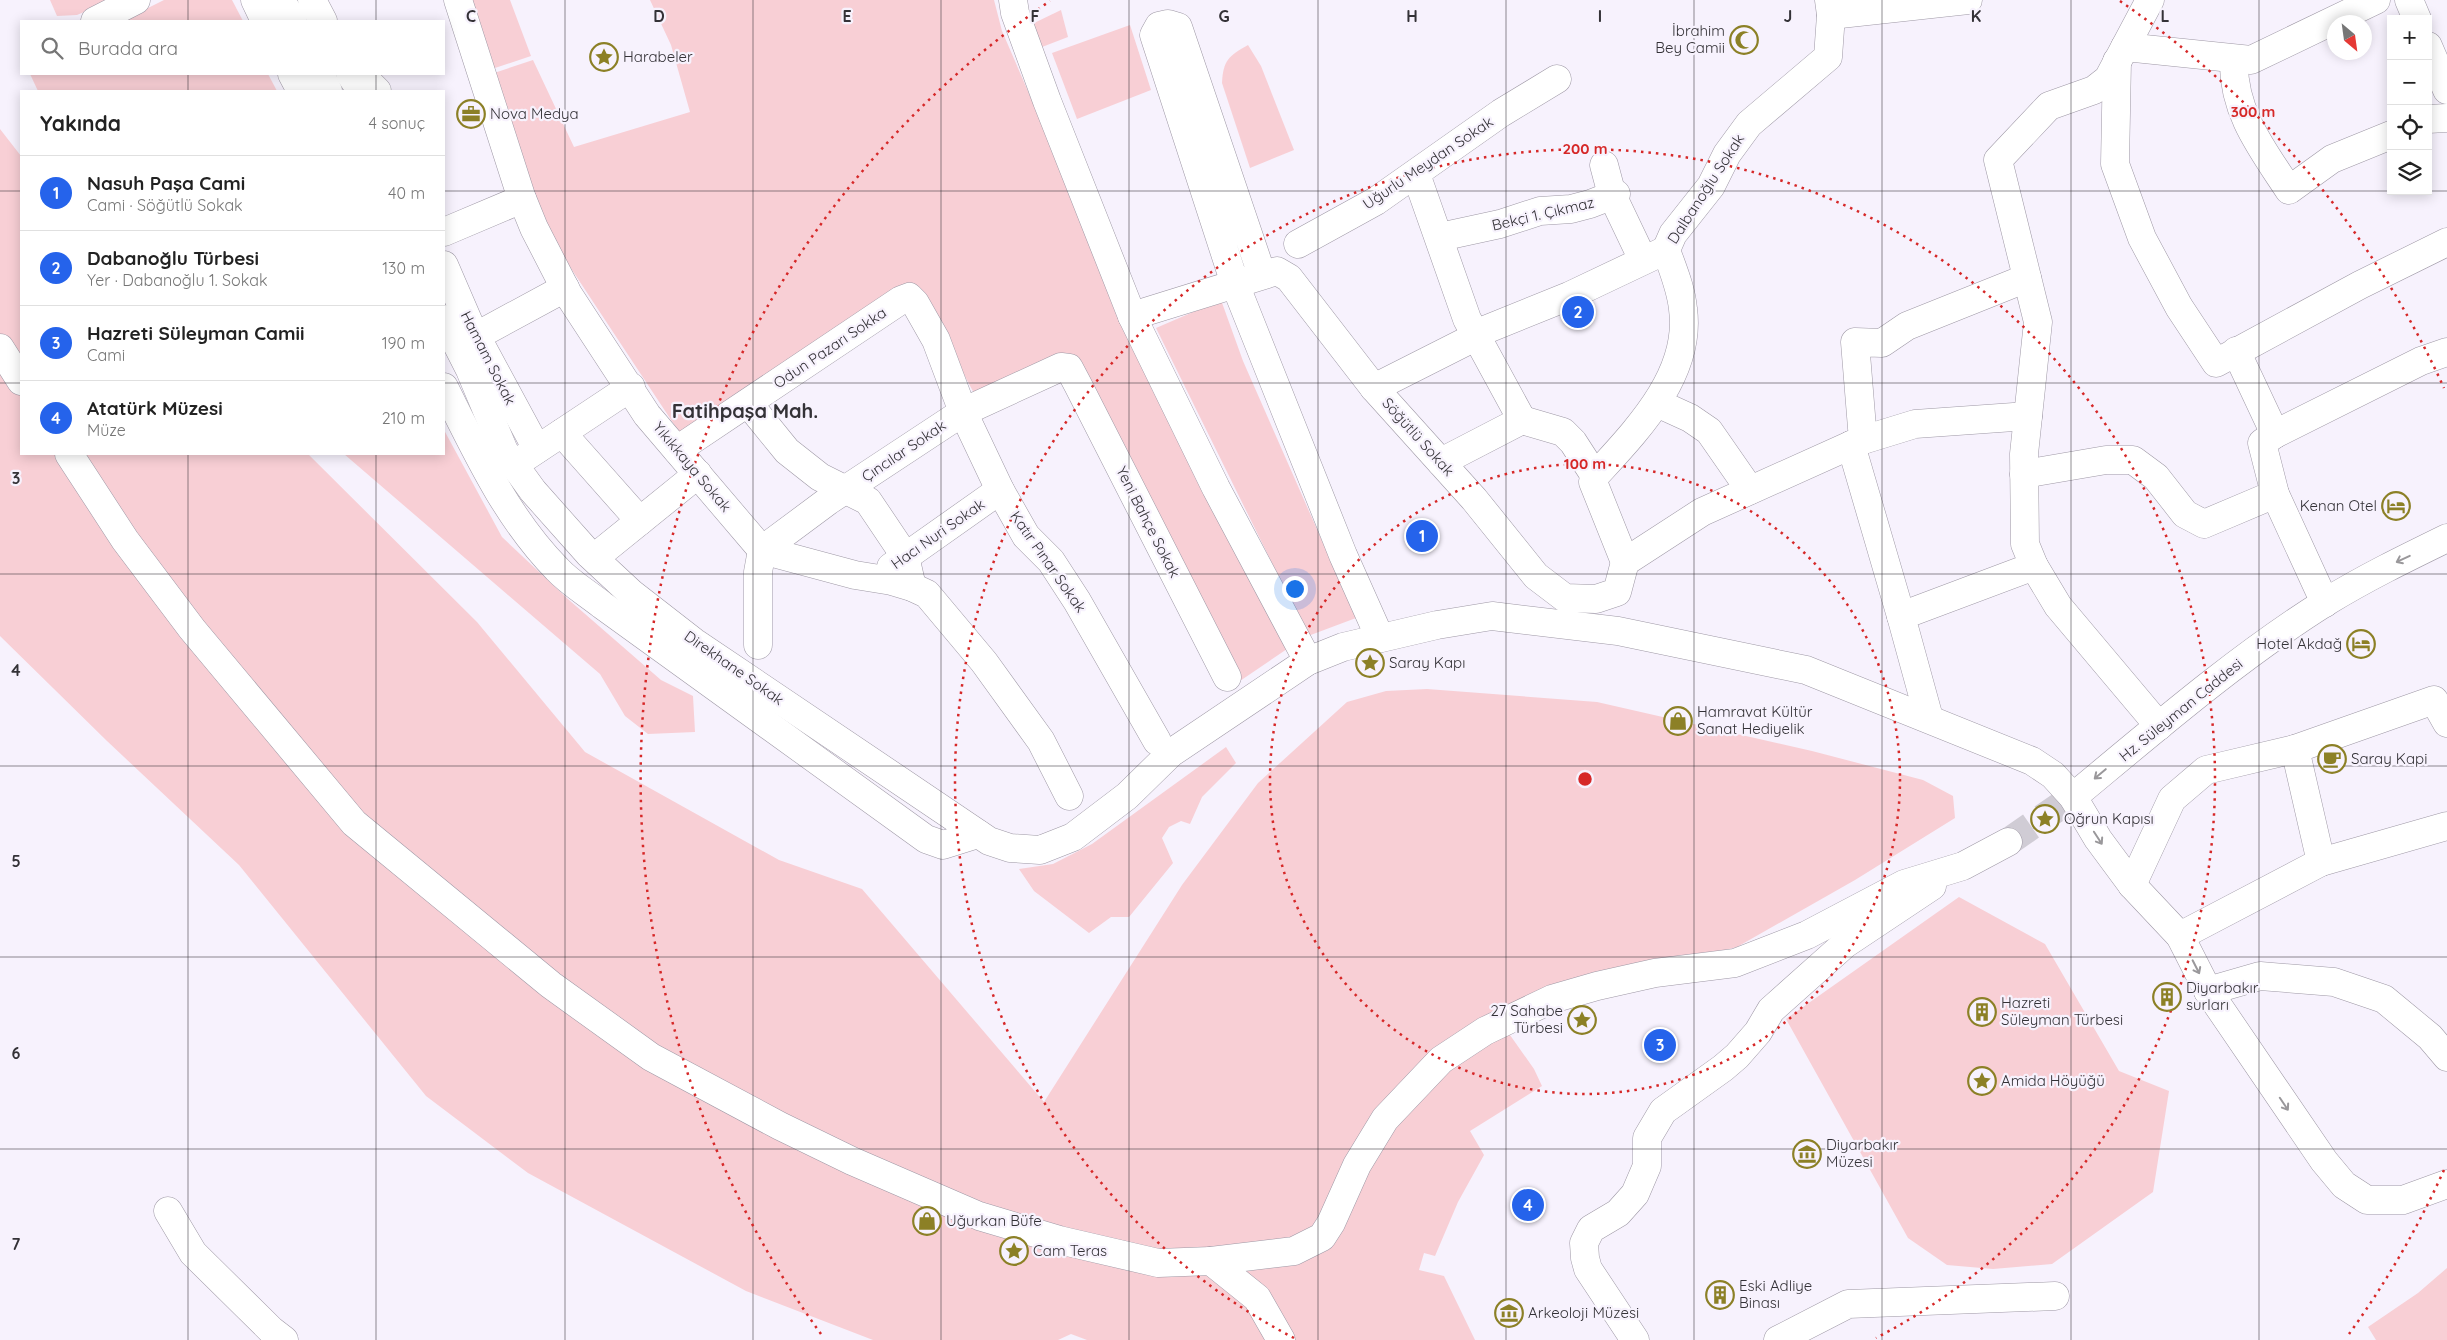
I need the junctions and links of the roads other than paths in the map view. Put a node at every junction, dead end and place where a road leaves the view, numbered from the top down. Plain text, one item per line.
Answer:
1 (136, 0) edge
2 (255, 0) edge
3 (282, 0) edge
4 (312, 0) edge
5 (458, 0) edge
6 (1013, 0) edge
7 (1968, 0) edge
8 (2150, 0) edge
9 (2376, 0) edge
10 (2409, 0) edge
11 (1830, 8) edge
12 (2415, 15) edge
13 (97, 20) edge
14 (265, 20) edge
15 (292, 20) edge
16 (322, 20) edge
17 (2121, 54) junction
18 (2432, 55) edge
19 (2234, 59) junction
20 (293, 75) edge
21 (320, 75) edge
22 (351, 75) edge
23 (1557, 79) dead end
24 (300, 90) edge
25 (328, 90) edge
26 (377, 90) edge
27 (2447, 90) edge
28 (2447, 118) edge
29 (2432, 119) edge
30 (2387, 137) edge
31 (1604, 165) dead end
32 (1416, 174) junction
33 (1614, 195) junction
34 (522, 199) junction
35 (445, 232) edge
36 (1440, 238) junction
37 (2447, 242) edge
38 (1298, 244) dead end
39 (1655, 255) junction
40 (445, 268) edge
41 (1270, 273) junction
42 (2027, 278) junction
43 (1235, 284) junction
44 (565, 288) junction
45 (909, 297) joint
46 (1132, 316) junction
47 (445, 321) edge
48 (1474, 334) junction
49 (472, 338) junction
50 (0, 348) edge
51 (2236, 351) junction
52 (2447, 352) edge
53 (1069, 368) joint
54 (20, 379) edge
55 (631, 387) junction
56 (1374, 388) junction
57 (445, 390) edge
58 (1657, 402) junction
59 (748, 403) junction
60 (962, 412) junction
61 (2028, 416) junction
62 (1522, 420) junction
63 (562, 432) junction
64 (2275, 434) junction
65 (1857, 442) junction
66 (677, 450) junction
67 (70, 455) edge
68 (1441, 462) junction
69 (698, 474) junction
70 (2024, 474) junction
71 (1596, 476) junction
72 (845, 490) junction
73 (1000, 490) junction
74 (1750, 490) junction
75 (2275, 494) junction
76 (640, 521) junction
77 (2447, 538) edge
78 (604, 550) dead end
79 (762, 550) junction
80 (905, 556) junction
81 (1624, 562) junction
82 (2034, 566) junction
83 (877, 578) junction
84 (912, 586) junction
85 (2326, 603) junction
86 (1901, 616) junction
87 (1380, 638) junction
88 (758, 645) dead end
89 (1308, 660) junction
90 (1227, 677) dead end
91 (1929, 718) junction
92 (2447, 723) edge
93 (2159, 726) junction
94 (1157, 741) dead end
95 (2295, 749) junction
96 (1069, 796) dead end
97 (2074, 797) junction
98 (2447, 826) edge
99 (978, 834) junction
100 (2008, 842) tunnel mouth
101 (2321, 862) junction
102 (1963, 866) junction
103 (2132, 884) junction
104 (2180, 936) junction
105 (2208, 991) junction
106 (2447, 1057) edge
107 (2447, 1184) edge
108 (168, 1211) dead end
109 (1211, 1261) junction
110 (2055, 1296) dead end
111 (284, 1340) edge
112 (1281, 1340) edge
113 (1635, 1340) edge
114 (1778, 1340) edge

1 - 13 street
2 - 14 street
3 - 15 street
4 - 16 street
5 - 34 street, Yıkıkkaya Sokak
6 - 46 street
7 - 11 street
8 - 17 street
9 - 19 street
10 - 12 street
11 - 39 street, Dalbanoğlu Sokak
17 - 19 street
17 - 42 street
17 - 51 street
18 - 27 street
19 - 30 street
20 - 24 street
21 - 25 street
22 - 26 street
23 - 32 street, Uğurlu Meydan Sokak
28 - 29 street
31 - 33 street
32 - 36 street
32 - 38 street, Uğurlu Meydan Sokak
33 - 36 street, Bekçi 1. Çıkmaz
33 - 39 street
34 - 35 street
34 - 44 street, Yıkıkkaya Sokak
36 - 48 street
37 - 51 street
39 - 48 street
39 - 58 street, Dalbanoğlu Sokak
40 - 49 street, Hamam Sokak
41 - 43 street
41 - 43 street
41 - 56 street, Söğütlü Sokak
42 - 61 street
42 - 65 street
43 - 46 street
43 - 87 street
44 - 49 street
44 - 55 street, Yıkıkkaya Sokak
45 - 59 street, Odun Pazarı Sokka
45 - 60 street, Katır Pınar Sokak
46 - 89 street
47 - 99 street, Direkhane Sokak
48 - 56 street
48 - 62 street
49 - 63 street, Hamam Sokak
50 - 54 street
51 - 64 street
52 - 64 street
53 - 60 street, Çıncılar Sokak
53 - 90 street, Yeni Bahçe Sokak
55 - 63 street
55 - 66 street, Yıkıkkaya Sokak
56 - 68 street, Söğütlü Sokak
57 - 99 street
58 - 71 street, Dalbanoğlu Sokak
58 - 74 street
59 - 66 street, Odun Pazarı Sokka
59 - 72 street
60 - 72 street, Çıncılar Sokak
60 - 73 street, Katır Pınar Sokak
61 - 65 street
61 - 70 street
62 - 68 street
62 - 71 street
63 - 76 street
64 - 75 street
65 - 74 street
65 - 86 street
66 - 69 street, Yıkıkkaya Sokak
67 - 109 street
68 - 81 street, Söğütlü Sokak
69 - 76 street
69 - 79 street, Yıkıkkaya Sokak
70 - 75 street
70 - 82 street
71 - 81 street
72 - 79 street, Çıncılar Sokak
72 - 80 street
73 - 80 street, Hacı Nuri Sokak
73 - 94 street, Katır Pınar Sokak
74 - 81 street
75 - 85 street
76 - 78 street
77 -> 85 street, Hz. Süleyman Caddesi
79 - 83 street
79 - 88 street
80 - 83 street, Hacı Nuri Sokak
80 - 84 street
82 - 86 street
82 - 93 street
83 - 84 street
84 - 96 street
85 - 93 street, Hz. Süleyman Caddesi
86 - 91 street
87 - 89 street, Direkhane Sokak
87 - 91 street, Direkhane Sokak
89 - 99 street, Direkhane Sokak
91 - 97 street, Direkhane Sokak
92 - 95 street
93 -> 97 street, Hz. Süleyman Caddesi
95 - 101 street
95 - 103 street
97 -> 103 street, Direkhane Sokak
98 - 101 street
100 - 102 street
101 - 104 street
102 - 109 street
102 - 113 street
103 - 104 street, Direkhane Sokak
104 -> 105 street, Direkhane Sokak
105 - 106 street
105 -> 107 street, Direkhane Sokak
108 - 111 street
109 - 112 street
110 - 114 street

